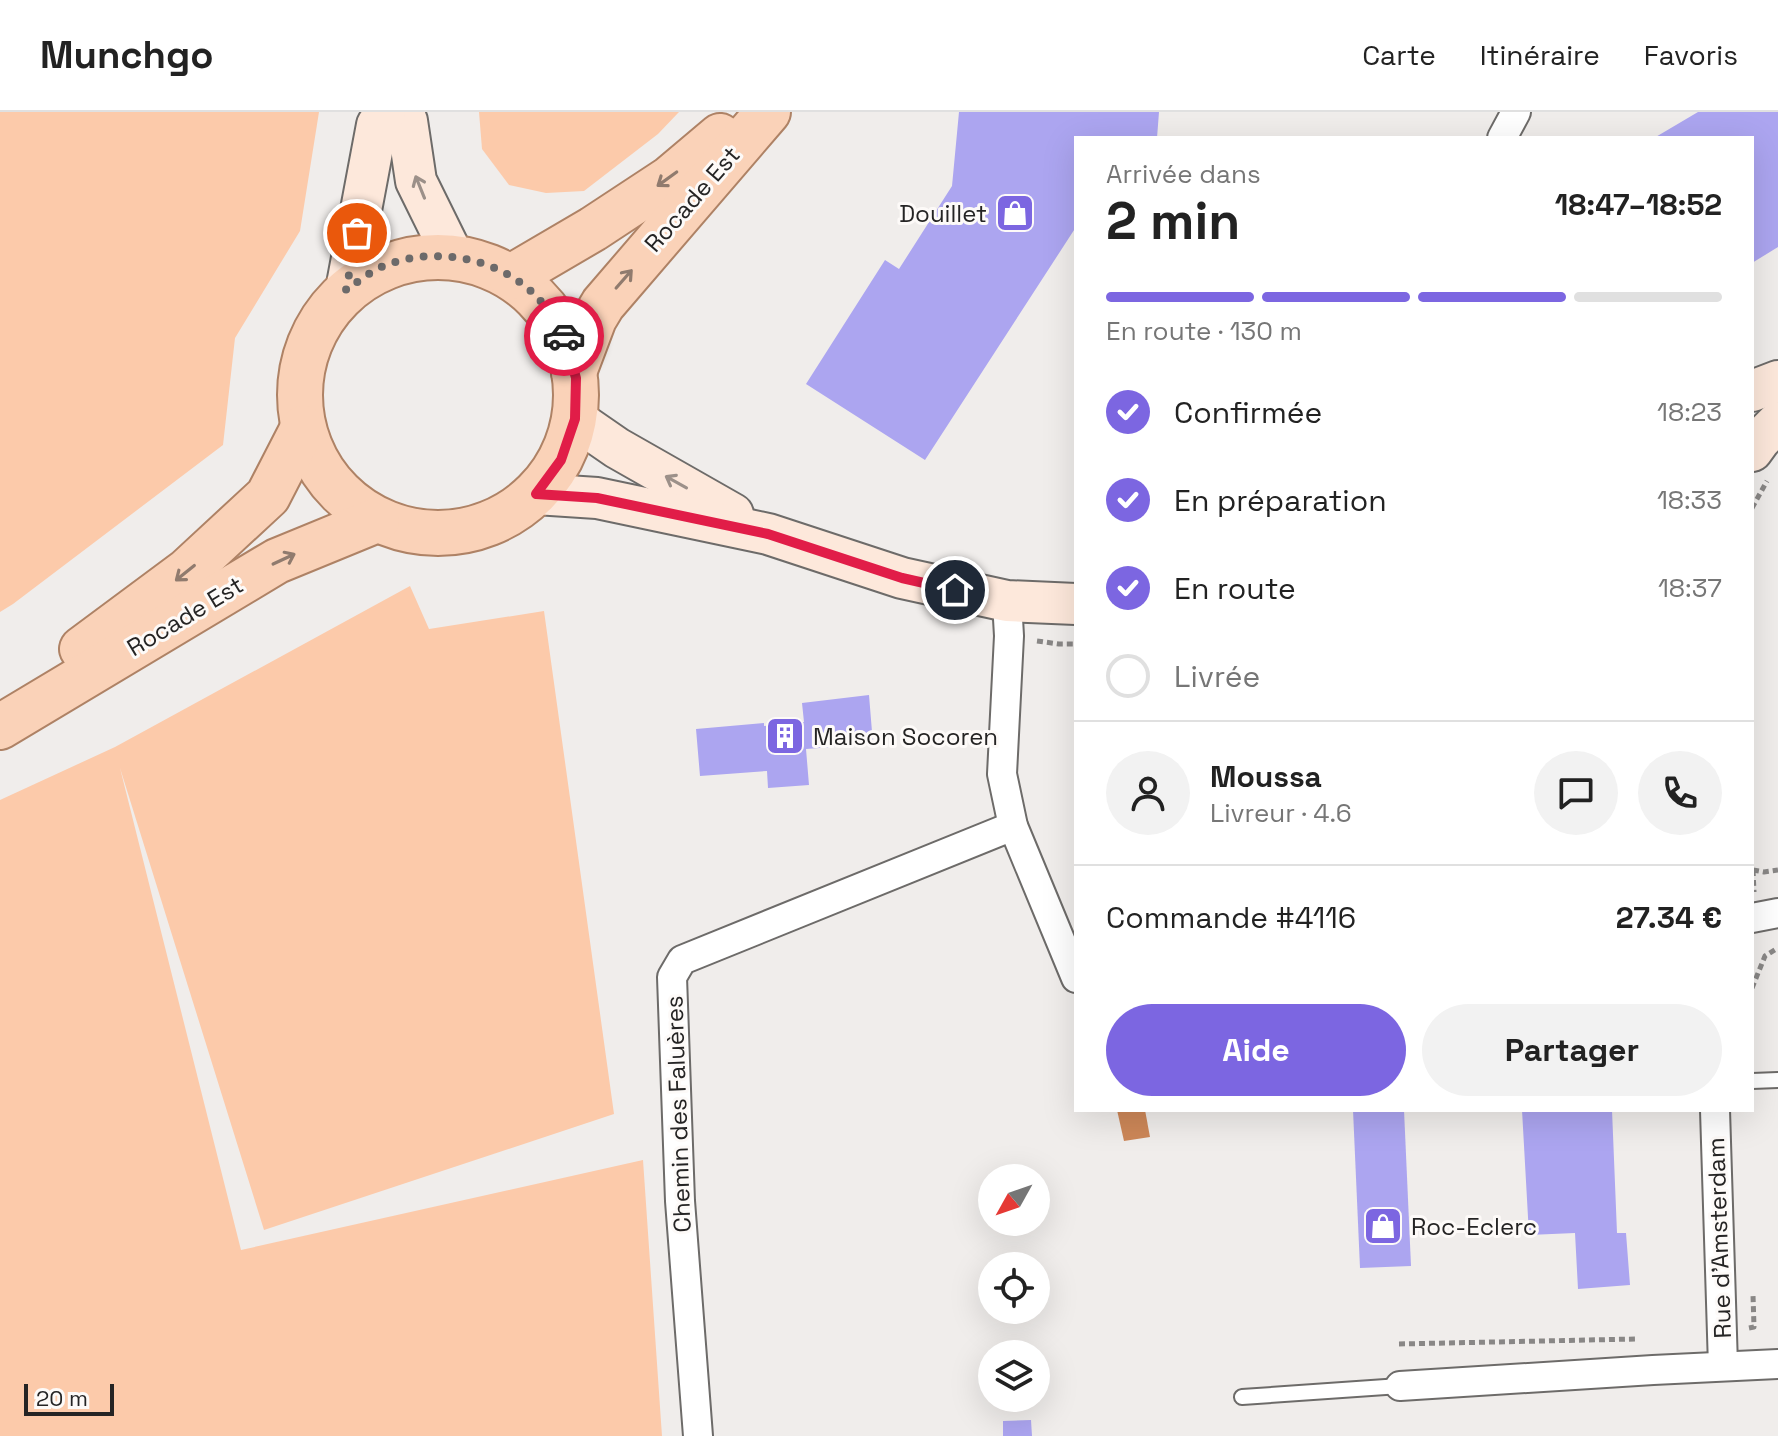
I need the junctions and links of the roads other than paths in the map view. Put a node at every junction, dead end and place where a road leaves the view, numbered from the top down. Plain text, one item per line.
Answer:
1 (385, 112) edge
2 (403, 112) edge
3 (749, 112) edge
4 (768, 112) edge
5 (1516, 112) edge
6 (1503, 136) edge
7 (453, 256) junction
8 (511, 277) junction
9 (346, 290) junction
10 (574, 372) junction
11 (1778, 381) edge
12 (1754, 390) edge
13 (575, 419) junction
14 (1778, 422) edge
15 (303, 428) junction
16 (1754, 449) edge
17 (536, 494) junction
18 (377, 520) junction
19 (768, 534) junction
20 (1074, 604) edge
21 (1008, 618) junction
22 (0, 709) edge
23 (0, 727) edge
24 (1013, 826) junction
25 (1778, 913) edge
26 (1754, 918) edge
27 (1074, 973) edge
28 (1778, 1080) edge
29 (1754, 1081) edge
30 (1715, 1112) edge
31 (1778, 1364) edge
32 (1723, 1366) junction
33 (1400, 1386) joint
34 (1242, 1397) dead end
35 (698, 1436) edge

1 - 9 street
7 -> 2 street
3 -> 8 main road, Rocade Est
10 -> 4 main road, Rocade Est
5 - 6 street
7 - 8 main road
7 - 9 main road
8 - 10 main road
9 - 15 main road
10 - 13 main road
11 - 12 street
13 - 17 main road
19 -> 13 street
14 - 16 street
15 - 18 main road
15 -> 22 main road, Rocade Est
17 - 18 main road
17 - 19 street
23 -> 18 main road, Rocade Est
19 - 21 street
20 - 21 street
21 - 24 street
24 - 27 street
24 - 35 street, Chemin des Faluères
25 - 26 street
28 - 29 lane
30 - 32 street, Rue d'Amsterdam
31 - 32 street
32 - 33 street
33 - 34 lane

